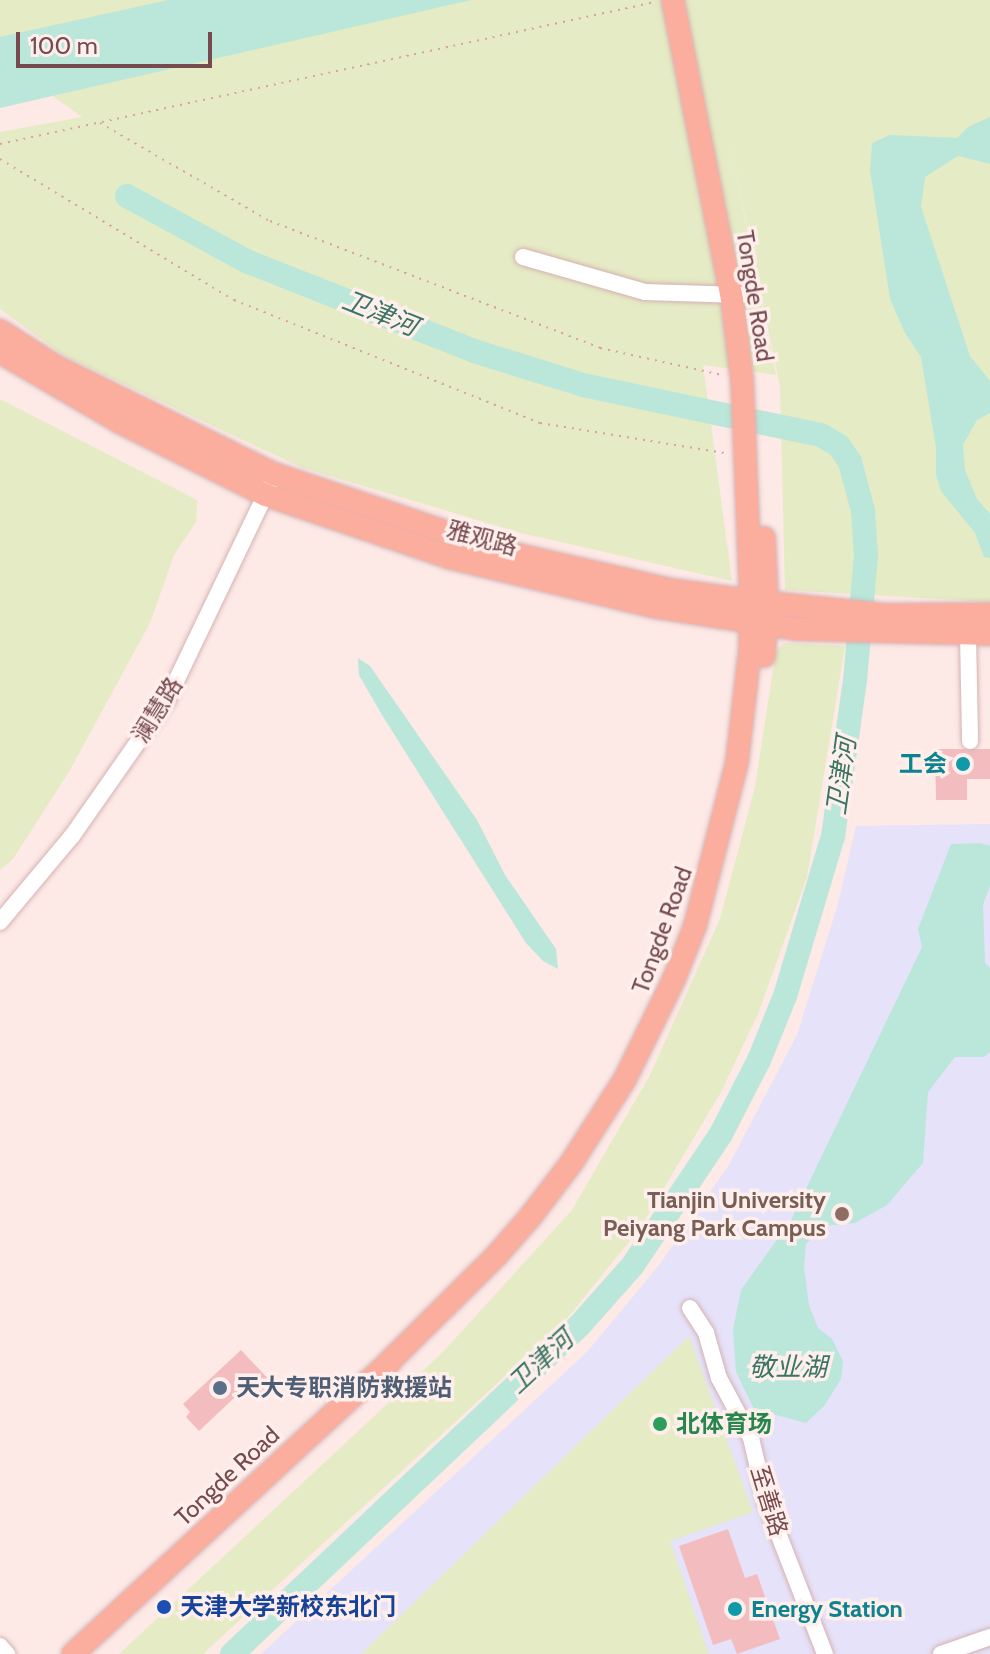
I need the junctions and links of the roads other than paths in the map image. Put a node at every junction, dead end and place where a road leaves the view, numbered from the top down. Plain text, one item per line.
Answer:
1 (673, 0) edge
2 (685, 0) edge
3 (523, 257) dead end
4 (737, 295) junction
5 (0, 331) edge
6 (0, 352) edge
7 (270, 484) junction
8 (759, 612) junction
9 (990, 614) edge
10 (886, 624) junction
11 (979, 634) edge
12 (970, 741) dead end
13 (0, 922) edge
14 (690, 1308) dead end
15 (990, 1637) edge
16 (0, 1646) edge
17 (7, 1654) edge
18 (73, 1654) edge
19 (94, 1654) edge
20 (825, 1654) edge
21 (941, 1654) edge

1 - 4 main road, Tongde Road
2 - 4 main road, Tongde Road
3 - 4 street
4 - 8 main road, Tongde Road
5 - 7 main road, 雅观路
6 - 7 main road, 雅观路
7 - 8 main road, 雅观路
7 - 13 street, 澜慧路
8 - 10 main road, 雅观路
8 - 10 main road, 雅观路
8 - 18 main road, Tongde Road
8 - 19 main road, Tongde Road
9 - 10 main road, 雅观路
10 - 11 main road, 雅观路
11 - 12 street
14 - 20 street, 至善路
15 - 21 street
16 - 17 street

